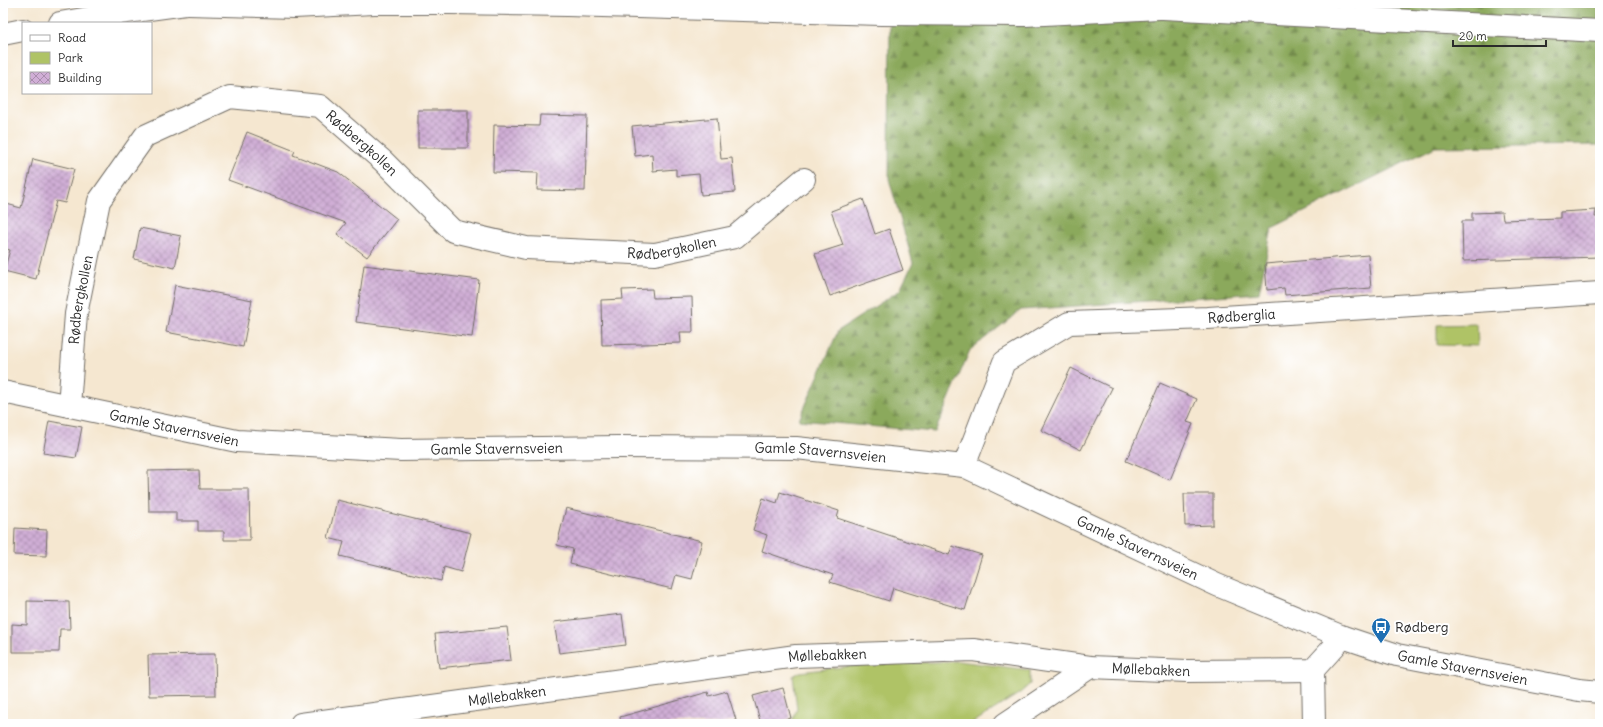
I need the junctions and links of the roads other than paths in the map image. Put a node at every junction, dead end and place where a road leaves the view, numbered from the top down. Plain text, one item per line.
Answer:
1 (1112, 3) edge
2 (191, 4) edge
3 (881, 8) edge
4 (1159, 8) junction
5 (66, 22) edge
6 (22, 30) edge
7 (1600, 31) edge
8 (3, 34) edge
9 (804, 180) dead end
10 (1600, 293) edge
11 (3, 392) edge
12 (69, 406) junction
13 (964, 466) junction
14 (1343, 637) junction
15 (1090, 667) junction
16 (1313, 670) junction
17 (1600, 692) edge
18 (301, 724) edge
19 (1005, 724) edge
20 (1314, 724) edge

1 - 4 street
2 - 3 street
2 - 5 street
3 - 4 street
4 - 7 street
6 - 8 street
9 - 12 street, Rødbergkollen
10 - 13 street, Rødberglia
11 - 12 street, Gamle Stavernsveien
12 - 13 street, Gamle Stavernsveien
13 - 14 street, Gamle Stavernsveien
14 - 16 street
14 - 17 street, Gamle Stavernsveien
15 - 16 street, Møllebakken
15 - 18 street, Møllebakken
15 - 19 street
16 - 20 street

